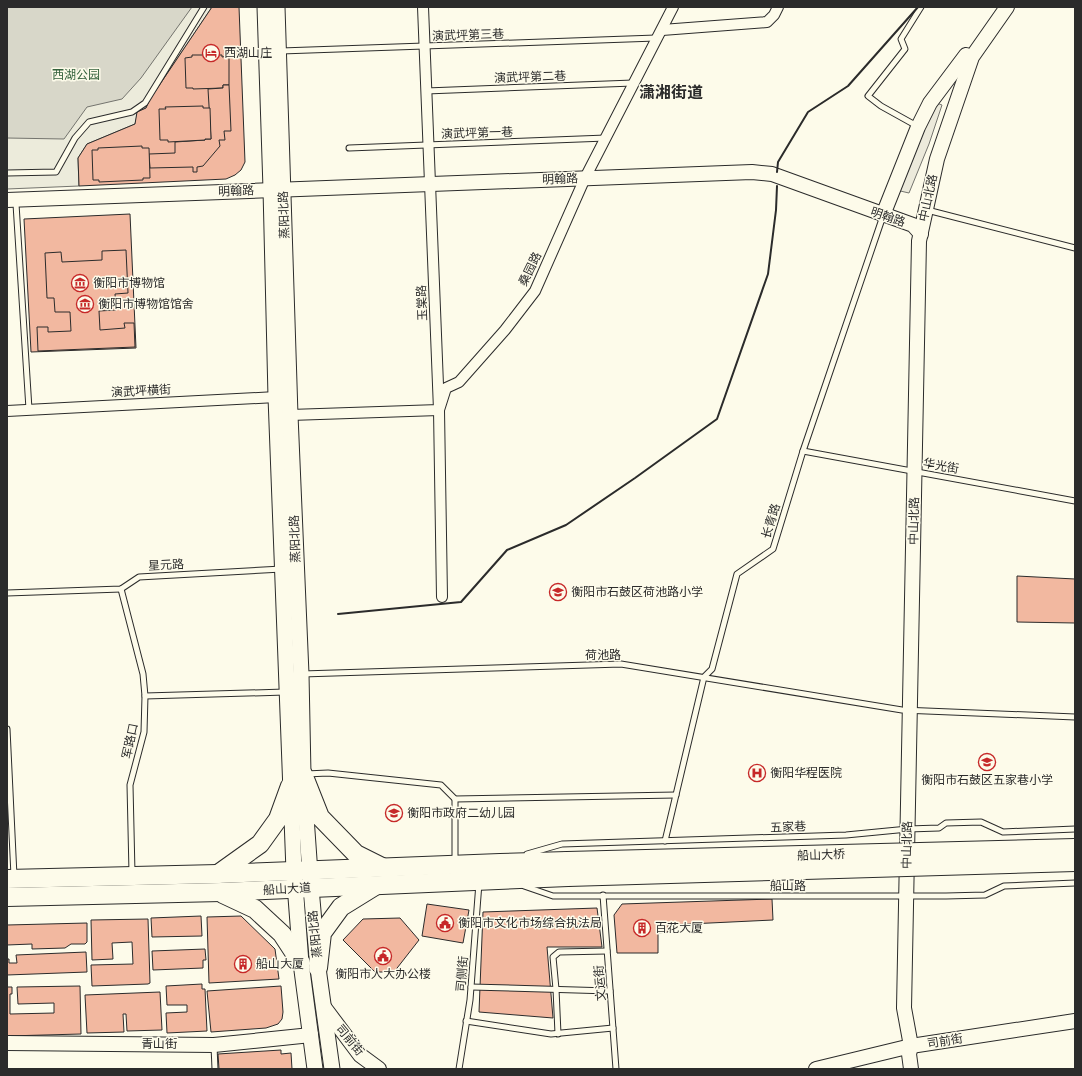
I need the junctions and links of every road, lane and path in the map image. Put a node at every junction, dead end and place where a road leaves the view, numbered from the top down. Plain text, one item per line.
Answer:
1 (204, 7) edge
2 (265, 7) edge
3 (277, 7) edge
4 (423, 7) edge
5 (673, 7) edge
6 (778, 7) edge
7 (921, 7) edge
8 (1000, 7) edge
9 (1008, 7) edge
10 (660, 34) junction
11 (424, 46) junction
12 (278, 51) junction
13 (966, 55) junction
14 (634, 83) junction
15 (426, 91) junction
16 (918, 127) junction
17 (606, 138) junction
18 (428, 145) junction
19 (349, 148) dead end
20 (7, 173) edge
21 (584, 181) junction
22 (430, 187) junction
23 (277, 192) junction
24 (10, 203) edge
25 (926, 210) junction
26 (882, 218) junction
27 (915, 230) junction
28 (1075, 248) edge
29 (276, 397) junction
30 (29, 410) junction
31 (439, 410) junction
32 (7, 411) edge
33 (290, 415) junction
34 (803, 451) junction
35 (911, 471) junction
36 (1075, 501) edge
37 (282, 569) junction
38 (121, 589) junction
39 (7, 593) edge
40 (442, 598) dead end
41 (301, 674) junction
42 (704, 677) junction
43 (286, 692) junction
44 (145, 696) junction
45 (906, 710) junction
46 (1075, 717) edge
47 (7, 729) edge
48 (297, 780) junction
49 (676, 795) junction
50 (455, 799) junction
51 (904, 829) junction
52 (1075, 829) edge
53 (665, 841) junction
54 (1075, 848) edge
55 (1075, 862) edge
56 (455, 865) junction
57 (384, 868) junction
58 (567, 869) junction
59 (501, 871) junction
60 (218, 874) junction
61 (132, 876) junction
62 (11, 879) edge
63 (302, 880) junction
64 (480, 880) junction
65 (1075, 883) edge
66 (377, 885) junction
67 (220, 892) junction
68 (603, 895) junction
69 (903, 896) junction
70 (7, 897) edge
71 (607, 951) junction
72 (301, 963) junction
73 (318, 968) junction
74 (471, 987) junction
75 (556, 990) junction
76 (610, 991) junction
77 (324, 1008) junction
78 (466, 1021) junction
79 (1075, 1021) edge
80 (1075, 1026) edge
81 (613, 1028) junction
82 (558, 1034) junction
83 (311, 1035) junction
84 (7, 1043) edge
85 (214, 1044) junction
86 (908, 1049) junction
87 (215, 1069) edge
88 (315, 1069) edge
89 (332, 1069) edge
90 (379, 1069) edge
91 (459, 1069) edge
92 (616, 1069) edge
93 (816, 1069) edge
94 (847, 1069) edge
95 (911, 1069) edge

1 - 20 lane
2 - 23 main road, 蒸阳北路
3 - 12 main road, 蒸阳北路
4 - 11 street, 玉棠路
5 - 10 street, 桑园路
6 - 10 street
7 - 16 lane
8 - 13 street, 中山北路
9 - 25 street, 中山北路
10 - 11 lane, 演武坪第三巷
10 - 14 street, 桑园路
11 - 12 lane, 演武坪第三巷
11 - 15 street, 玉棠路
12 - 23 main road, 蒸阳北路
13 - 16 street, 中山北路
13 - 27 street, 中山北路
14 - 15 lane, 演武坪第二巷
14 - 17 street, 桑园路
15 - 18 street, 玉棠路
16 - 26 street, 中山北路
17 - 18 lane, 演武坪第一巷
17 - 21 street, 桑园路
18 - 19 lane, 演武坪第一巷
18 - 22 street, 玉棠路
21 - 22 street, 明翰路
21 - 26 street, 明翰路
21 - 31 street, 桑园路
22 - 23 street, 明翰路
22 - 31 street, 玉棠路
23 - 24 street, 明翰路
23 - 29 main road, 蒸阳北路
23 - 33 main road, 蒸阳北路
24 - 30 lane
25 - 27 street, 中山北路
25 - 28 lane
26 - 27 street, 明翰路
26 - 34 lane, 长青路
27 - 35 street, 中山北路
29 - 30 street, 演武坪横街
29 - 37 main road, 蒸阳北路
30 - 32 street, 演武坪横街
31 - 33 street
31 - 40 street, 玉棠路
33 - 41 main road, 蒸阳北路
34 - 35 lane, 华光街
34 - 42 lane, 长青路
35 - 36 lane, 华光街
35 - 45 street, 中山北路
37 - 38 lane, 星元路
37 - 43 main road, 蒸阳北路
38 - 39 lane
38 - 44 lane, 军路口
41 - 42 lane, 荷池路
41 - 48 main road, 蒸阳北路
42 - 45 lane, 荷池路
42 - 49 lane, 长青路
43 - 44 lane
43 - 48 main road, 蒸阳北路
44 - 61 lane, 军路口
45 - 46 lane, 荷池路
45 - 51 street, 中山北路
47 - 62 lane
48 - 50 lane
48 - 57 highway
48 - 60 highway
48 - 63 main road, 蒸阳北路
49 - 50 lane
49 - 53 lane, 长青路
50 - 56 lane
51 - 52 lane, 五家巷
51 - 53 lane, 五家巷
51 - 69 street, 中山北路
53 - 59 lane, 五家巷
54 - 58 highway, 船山大桥, bridge
55 - 58 highway, 船山大桥, bridge
56 - 57 highway, 船山大道
56 - 59 highway, 船山大道
57 - 63 highway, 船山大道
58 - 59 highway, 船山大道
59 - 64 highway, 船山大道
59 - 68 lane, 船山路
60 - 61 highway, 船山大道
60 - 63 highway, 船山大道
61 - 62 highway, 船山大道
63 - 66 highway, 船山大道
63 - 67 highway, 船山大道
63 - 72 main road, 蒸阳北路
63 - 73 main road, 蒸阳北路
64 - 66 highway, 船山大道
64 - 74 lane, 司侧街
65 - 69 lane, 船山路
66 - 73 highway
67 - 70 highway, 船山大道
67 - 72 highway
68 - 69 lane, 船山路
68 - 71 lane, 文运街
69 - 86 street, 中山北路
71 - 75 lane
71 - 76 lane, 文运街
72 - 83 main road, 蒸阳北路
73 - 77 main road, 蒸阳北路
74 - 75 lane
74 - 78 lane, 司侧街
75 - 76 lane
75 - 82 lane
76 - 81 lane, 文运街
77 - 89 main road, 蒸阳北路
77 - 90 street, 司前街
78 - 82 lane
78 - 91 lane, 司侧街
79 - 86 street, 司前街
80 - 86 street, 司前街
81 - 82 lane
81 - 92 lane, 文运街
83 - 85 street, 青山街
83 - 88 main road, 蒸阳北路
84 - 85 street, 青山街
85 - 87 lane
86 - 93 street, 司前街
86 - 94 street, 司前街
86 - 95 street, 中山北路

